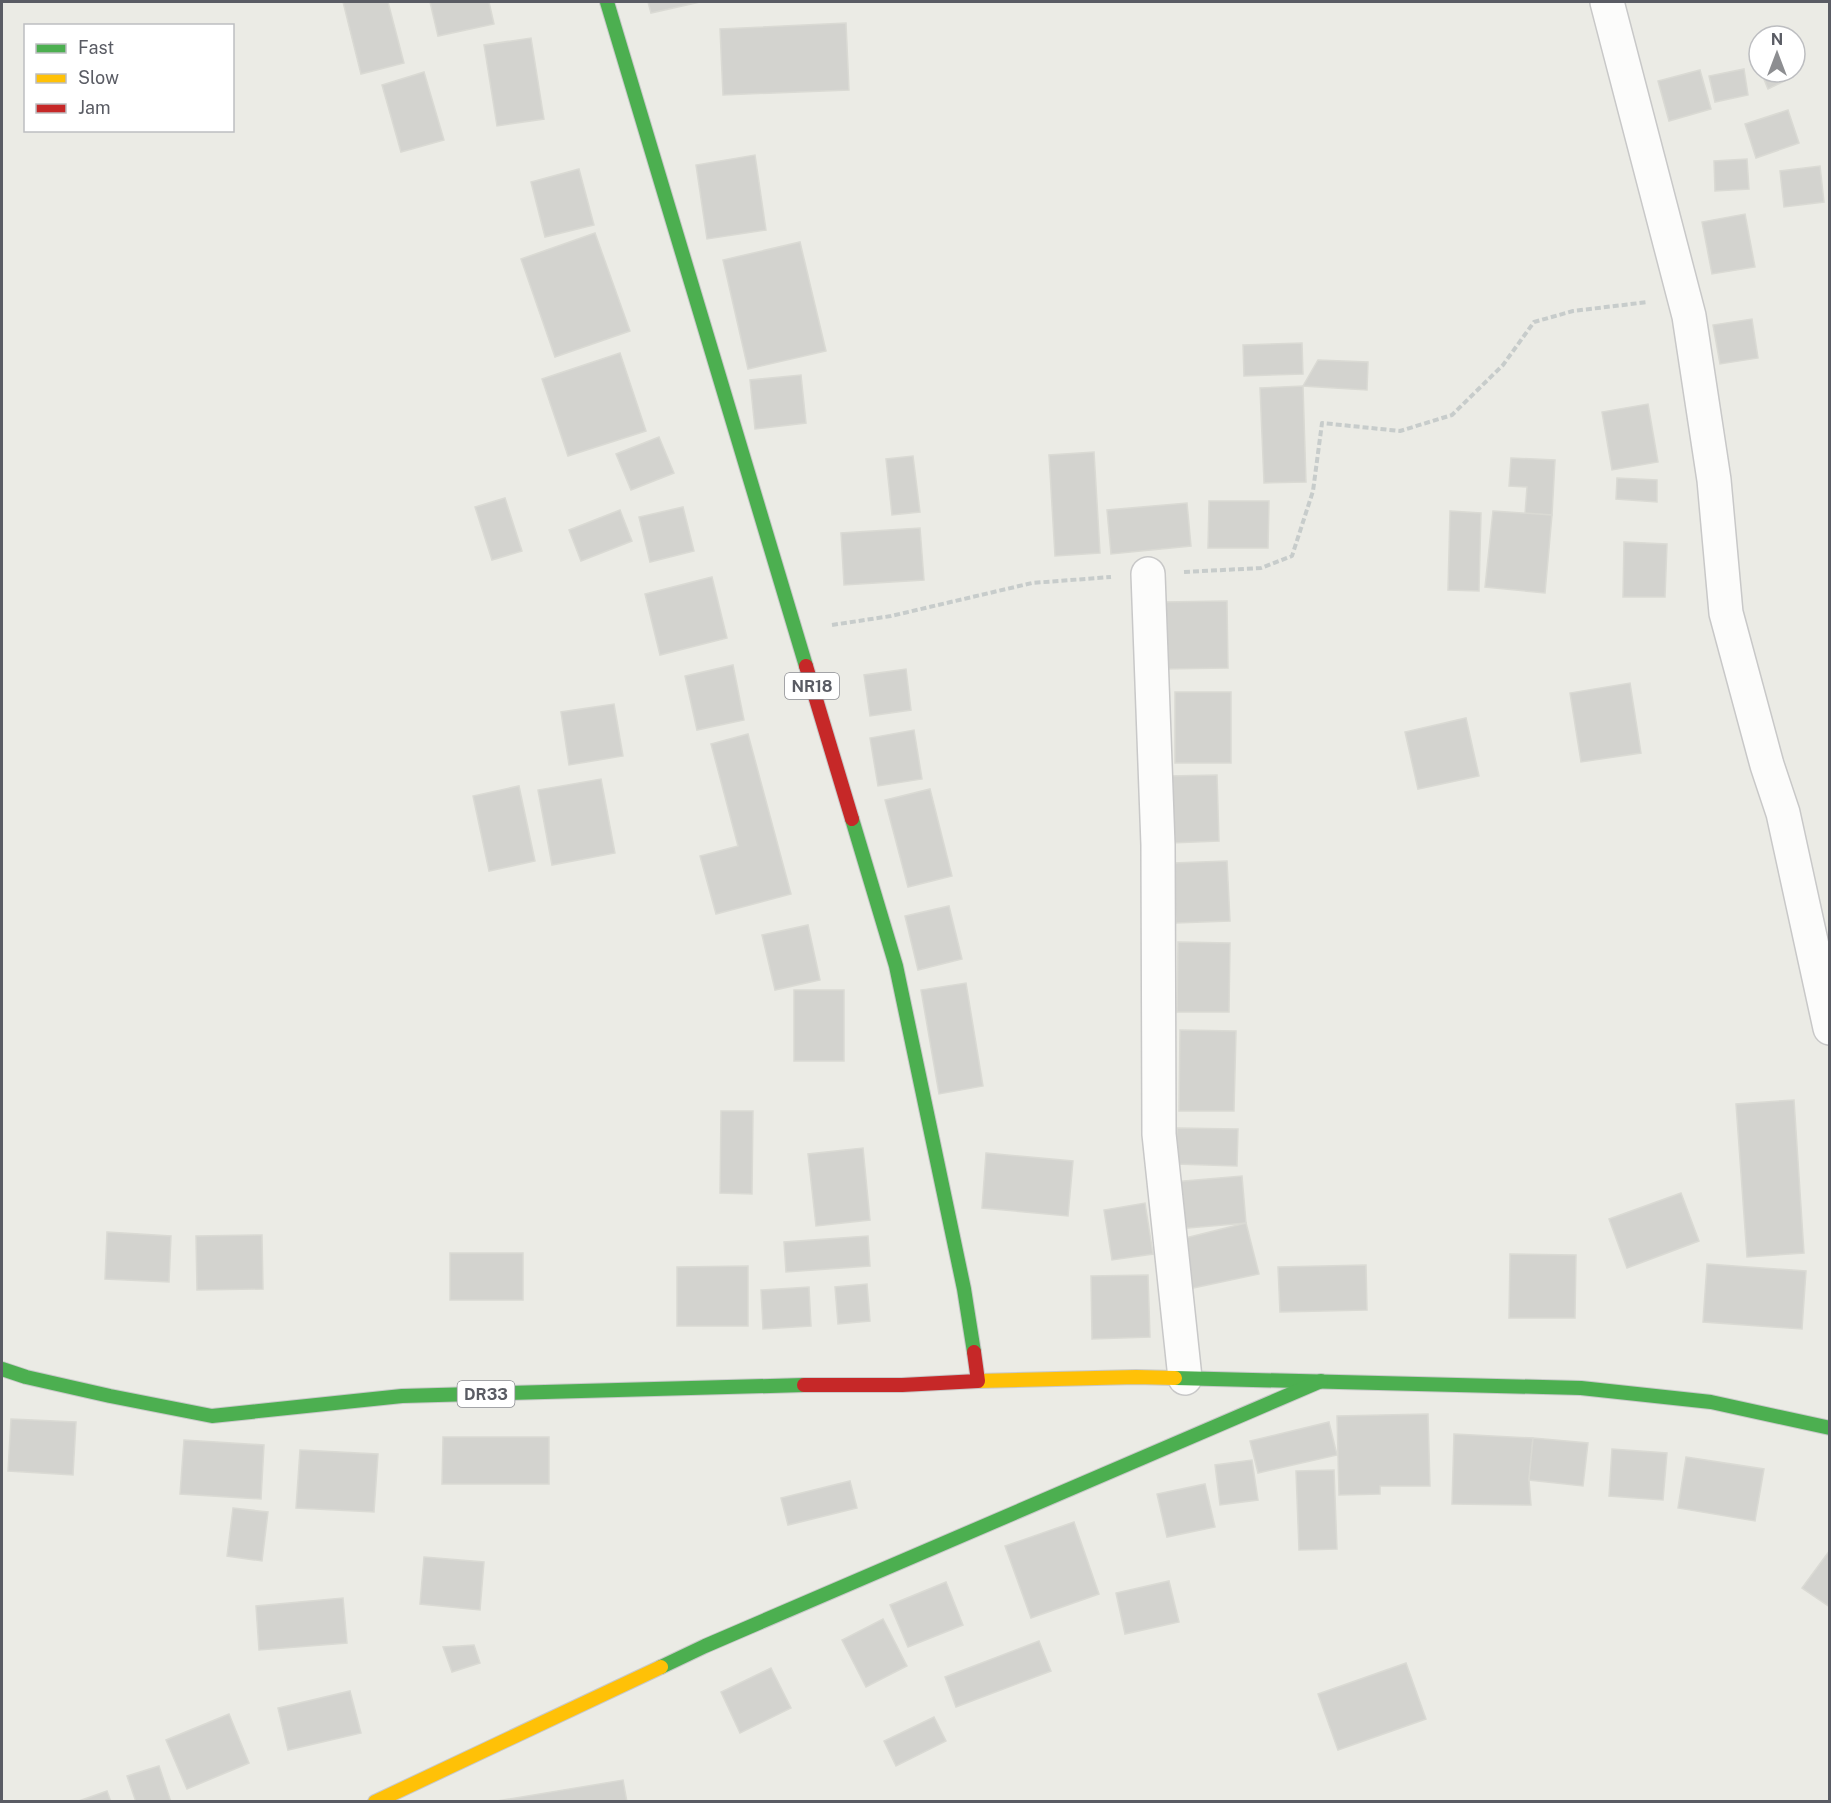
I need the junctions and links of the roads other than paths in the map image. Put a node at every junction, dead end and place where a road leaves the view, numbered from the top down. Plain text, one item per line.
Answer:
1 (607, 2) edge
2 (1607, 2) edge
3 (1148, 574) road end
4 (1830, 1028) edge
5 (2, 1369) edge
6 (1185, 1378) junction
7 (978, 1381) junction
8 (1321, 1381) junction
9 (1830, 1428) edge
10 (375, 1802) edge

1 - 7 main road, NR18
2 - 4 street
3 - 6 street
5 - 7 main road, DR33
6 - 7 main road, DR33
6 - 8 main road, DR33
8 - 9 main road, DR33
8 - 10 main road, DR33

